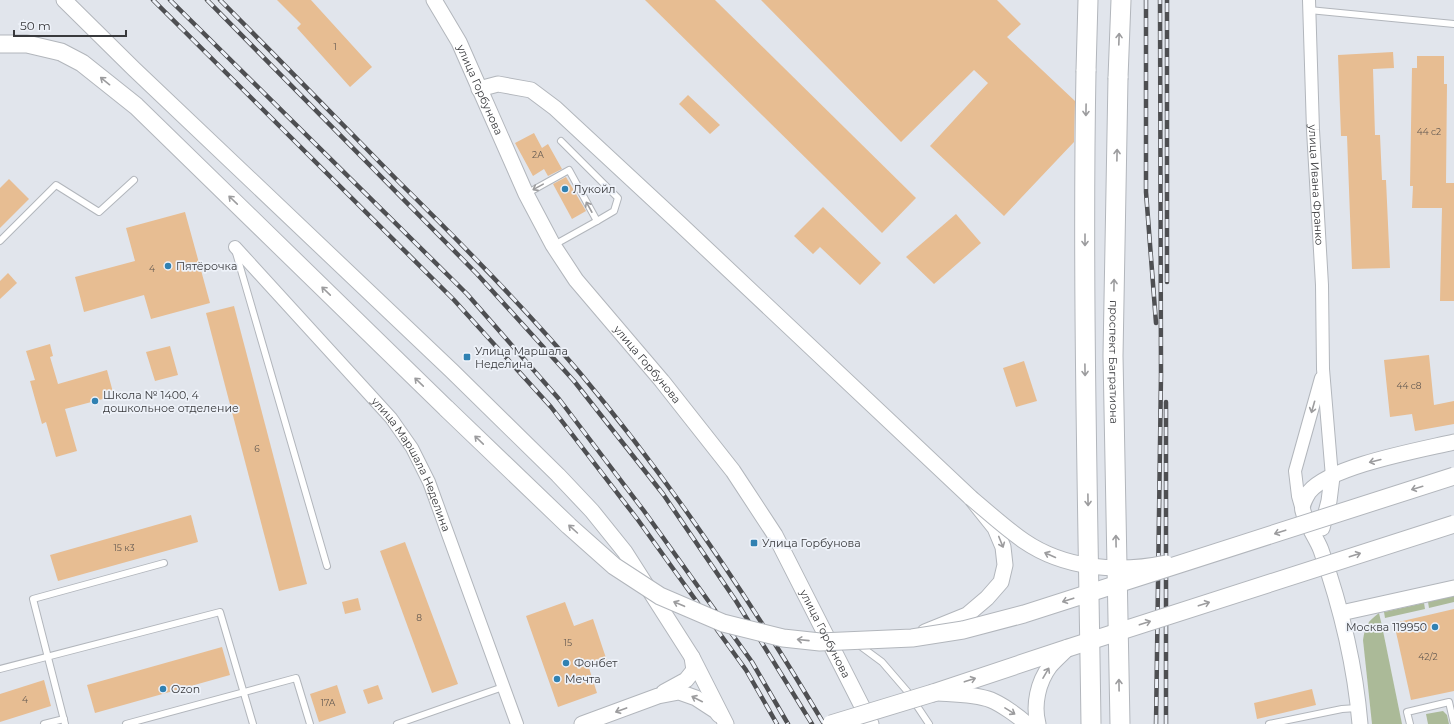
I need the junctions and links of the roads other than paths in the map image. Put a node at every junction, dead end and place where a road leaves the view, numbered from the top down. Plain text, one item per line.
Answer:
1 (64, 0) edge
2 (434, 0) edge
3 (1088, 0) edge
4 (1121, 0) edge
5 (1309, 5) edge
6 (1454, 24) edge
7 (0, 44) edge
8 (479, 89) junction
9 (561, 141) dead end
10 (134, 180) dead end
11 (526, 194) junction
12 (597, 221) junction
13 (0, 241) edge
14 (552, 245) junction
15 (235, 247) joint
16 (1323, 369) junction
17 (1454, 442) edge
18 (1454, 476) edge
19 (1332, 477) junction
20 (970, 498) junction
21 (1302, 510) junction
22 (1454, 524) edge
23 (1320, 549) junction
24 (1212, 554) junction
25 (164, 563) dead end
26 (327, 566) dead end
27 (1454, 588) edge
28 (1341, 613) junction
29 (826, 635) junction
30 (912, 638) junction
31 (1068, 648) junction
32 (47, 657) junction
33 (692, 657) junction
34 (0, 669) edge
35 (503, 687) junction
36 (244, 692) junction
37 (933, 692) junction
38 (658, 696) junction
39 (1359, 708) junction
40 (64, 721) edge
41 (44, 724) edge
42 (126, 724) edge
43 (253, 724) edge
44 (310, 724) edge
45 (397, 724) edge
46 (517, 724) edge
47 (582, 724) edge
48 (726, 724) edge
49 (831, 724) edge
50 (872, 724) edge
51 (929, 724) edge
52 (1027, 724) edge
53 (1038, 724) edge
54 (1091, 724) edge
55 (1120, 724) edge
56 (1269, 724) edge
57 (1360, 724) edge
58 (1410, 724) edge
59 (1454, 724) edge

1 - 33 street
2 - 8 street, улица Горбунова
3 -> 54 main road, bridge
55 -> 4 main road, проспект Багратиона, bridge
5 - 6 lane
5 - 16 street, улица Ивана Франко
30 -> 7 main road, bridge
8 - 11 street, улица Горбунова
8 - 20 street
9 - 12 lane
10 - 13 lane
12 -> 11 lane
11 - 14 street, улица Горбунова
12 - 14 lane
14 - 29 street, улица Горбунова
15 - 26 lane
15 - 35 street, улица Маршала Неделина
16 - 19 street, улица Ивана Франко
16 -> 21 street, улица Ивана Франко
17 -> 19 street
18 -> 24 main road, bridge
19 - 21 street
19 - 23 street, улица Ивана Франко
24 -> 20 street, bridge
20 -> 30 street, bridge
21 - 23 street, улица Ивана Франко
31 -> 22 main road, bridge
23 - 28 street, улица Ивана Франко
24 -> 30 main road, bridge
25 - 32 lane
27 - 28 street
28 - 39 street, улица Ивана Франко
29 - 50 street, улица Горбунова
29 - 51 lane
37 -> 31 main road
53 -> 31 street
32 - 34 lane
32 - 36 lane
32 - 40 lane
33 - 38 street
33 - 48 street
35 - 45 lane
35 - 46 street, улица Маршала Неделина
36 - 42 lane
36 - 43 lane
36 - 44 lane
37 - 49 main road, bridge
37 -> 52 street
38 -> 47 street
48 -> 38 street
39 - 56 lane
39 - 57 street, улица Ивана Франко
40 - 41 lane
58 - 59 lane

